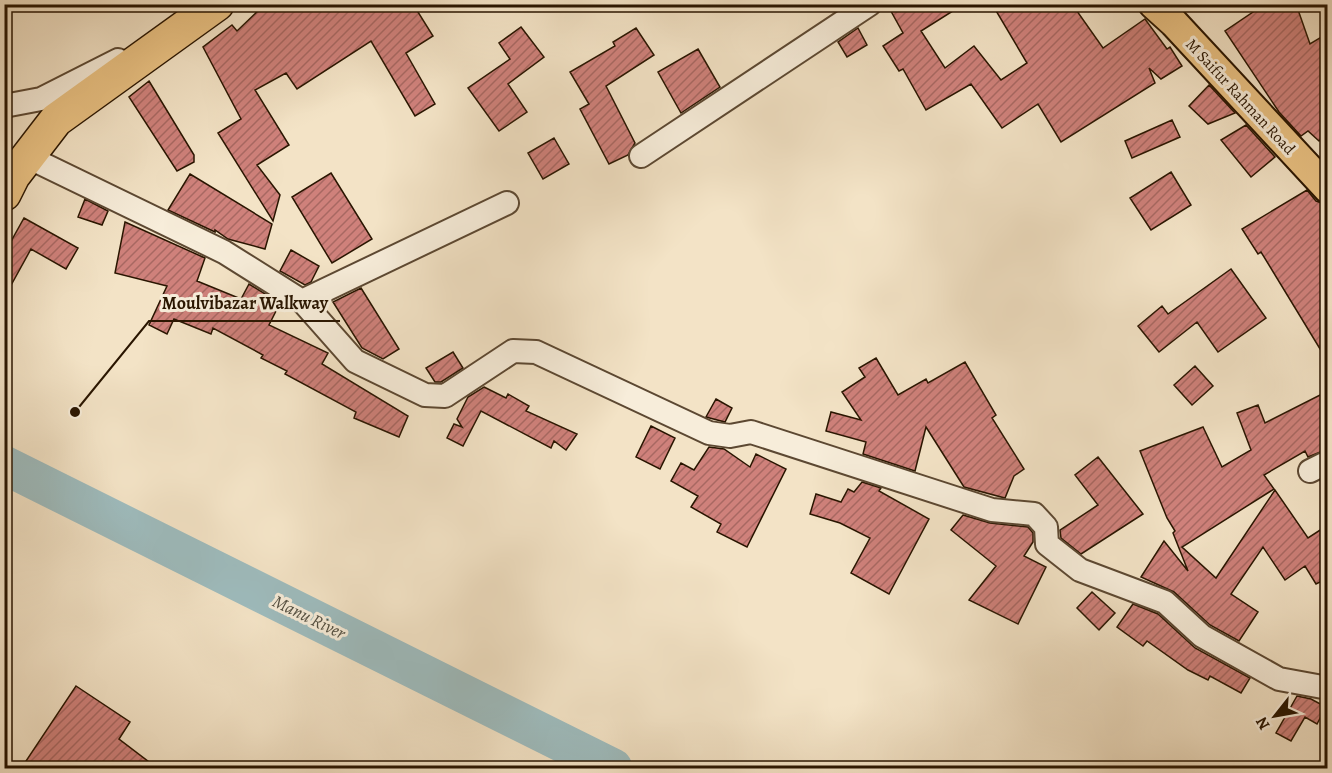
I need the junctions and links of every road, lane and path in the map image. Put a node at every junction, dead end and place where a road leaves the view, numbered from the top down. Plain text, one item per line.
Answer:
1 (217, 4) edge
2 (870, 4) edge
3 (1153, 4) edge
4 (187, 26) junction
5 (4, 106) edge
6 (641, 156) dead end
7 (15, 176) edge
8 (1328, 189) edge
9 (507, 203) dead end
10 (302, 301) junction
11 (1328, 688) edge

1 - 4 highway
2 - 6 street
3 - 8 main road, M Saifur Rahman Road
4 - 5 street
4 - 7 highway
7 - 10 street
9 - 10 street
10 - 11 street

